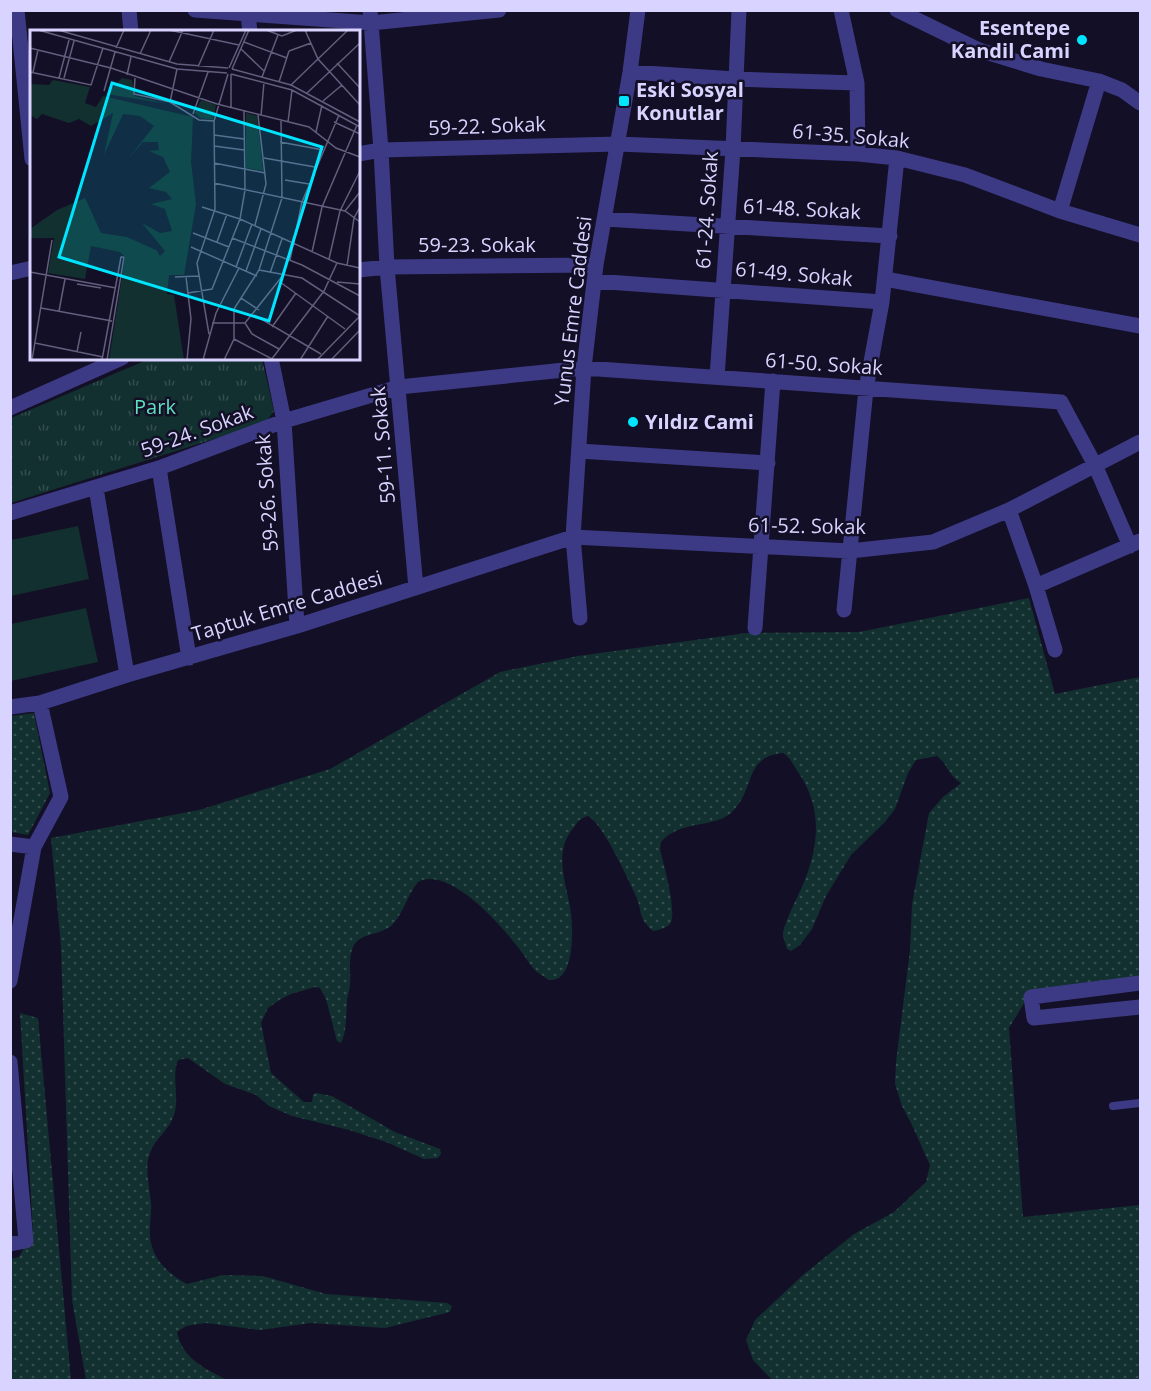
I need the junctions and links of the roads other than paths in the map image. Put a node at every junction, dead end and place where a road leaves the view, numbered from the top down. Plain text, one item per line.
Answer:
1 (17, 10) edge
2 (129, 10) edge
3 (195, 10) edge
4 (499, 10) edge
5 (638, 10) edge
6 (739, 10) edge
7 (842, 10) edge
8 (897, 10) edge
9 (248, 15) junction
10 (371, 17) edge
11 (131, 30) edge
12 (250, 30) edge
13 (630, 72) junction
14 (735, 79) junction
15 (1099, 81) junction
16 (857, 83) junction
17 (1140, 103) edge
18 (30, 139) edge
19 (618, 144) junction
20 (733, 149) junction
21 (381, 150) junction
22 (360, 154) edge
23 (858, 154) junction
24 (897, 158) junction
25 (1060, 211) junction
26 (604, 219) junction
27 (726, 226) junction
28 (1140, 235) edge
29 (890, 236) junction
30 (596, 265) junction
31 (387, 267) junction
32 (30, 268) edge
33 (360, 270) edge
34 (10, 273) edge
35 (885, 279) junction
36 (594, 281) junction
37 (723, 289) junction
38 (882, 302) junction
39 (1140, 326) edge
40 (118, 360) edge
41 (271, 360) edge
42 (584, 368) junction
43 (717, 377) junction
44 (773, 381) junction
45 (399, 387) junction
46 (866, 389) junction
47 (10, 408) edge
48 (284, 421) junction
49 (1140, 442) edge
50 (579, 450) junction
51 (768, 463) junction
52 (1095, 465) junction
53 (159, 468) junction
54 (96, 488) junction
55 (1009, 510) junction
56 (10, 513) edge
57 (573, 537) junction
58 (1135, 544) edge
59 (762, 548) junction
60 (850, 551) junction
61 (1036, 586) junction
62 (416, 588) junction
63 (844, 610) dead end
64 (580, 618) dead end
65 (297, 626) junction
66 (755, 628) dead end
67 (1054, 650) dead end
68 (189, 658) junction
69 (127, 675) junction
70 (40, 703) junction
71 (10, 707) edge
72 (10, 844) edge
73 (34, 847) junction
74 (10, 981) edge
75 (1140, 983) edge
76 (1140, 1007) edge
77 (10, 1062) edge
78 (1140, 1102) edge
79 (1113, 1106) dead end
80 (10, 1244) edge

1 - 18 street
2 - 11 street
3 - 9 street
4 - 10 street
5 - 13 street, Yunus Emre Caddesi
6 - 14 street, 61-24. Sokak
7 - 16 street
8 - 15 street
9 - 10 street
9 - 12 street
10 - 21 street, 59-11. Sokak
13 - 14 street
13 - 19 street, Yunus Emre Caddesi
14 - 16 street
14 - 20 street, 61-24. Sokak
15 - 17 street
15 - 25 street
16 - 23 street
19 - 20 street, 61-35. Sokak
19 - 21 street, 59-22. Sokak
19 - 26 street, Yunus Emre Caddesi
20 - 23 street, 61-35. Sokak
20 - 27 street, 61-24. Sokak
21 - 22 street, 59-22. Sokak
21 - 31 street, 59-11. Sokak
23 - 24 street, 61-35. Sokak
24 - 25 street, 61-35. Sokak
24 - 29 street
25 - 28 street, 61-35. Sokak
26 - 27 street, 61-48. Sokak
26 - 30 street, Yunus Emre Caddesi
27 - 29 street, 61-48. Sokak
27 - 37 street, 61-24. Sokak
29 - 35 street
30 - 31 street, 59-23. Sokak
30 - 36 street, Yunus Emre Caddesi
31 - 33 street, 59-23. Sokak
31 - 45 street, 59-11. Sokak
32 - 34 street
35 - 38 street
35 - 39 street
36 - 37 street, 61-49. Sokak
36 - 42 street, Yunus Emre Caddesi
37 - 38 street, 61-49. Sokak
37 - 43 street, 61-24. Sokak
38 - 46 street
40 - 47 street
41 - 48 street, 59-26. Sokak
42 - 43 street, 61-50. Sokak
42 - 45 street
42 - 50 street, Yunus Emre Caddesi
43 - 44 street, 61-50. Sokak
44 - 46 street, 61-50. Sokak
44 - 51 street
45 - 48 street, 59-24. Sokak
45 - 62 street, 59-11. Sokak
46 - 52 street, 61-50. Sokak
46 - 60 street
48 - 53 street, 59-24. Sokak
48 - 65 street, 59-26. Sokak
49 - 52 street, 61-52. Sokak
50 - 51 street
50 - 57 street, Yunus Emre Caddesi
51 - 59 street
52 - 55 street, 61-52. Sokak
52 - 58 street
53 - 54 street, 59-24. Sokak
53 - 68 street
54 - 56 street, 59-24. Sokak
54 - 69 street
55 - 60 street, 61-52. Sokak
55 - 61 street
57 - 59 street, 61-52. Sokak
57 - 62 street, Taptuk Emre Caddesi
57 - 64 street, Yunus Emre Caddesi
58 - 61 street
59 - 60 street, 61-52. Sokak
59 - 66 street
60 - 63 street
61 - 67 street
62 - 65 street, Taptuk Emre Caddesi
65 - 68 street, Taptuk Emre Caddesi
68 - 69 street, Taptuk Emre Caddesi
69 - 70 street, Taptuk Emre Caddesi
70 - 71 street, Taptuk Emre Caddesi
70 - 73 street
72 - 73 street
73 - 74 street
75 - 76 street
77 - 80 street
78 - 79 lane

